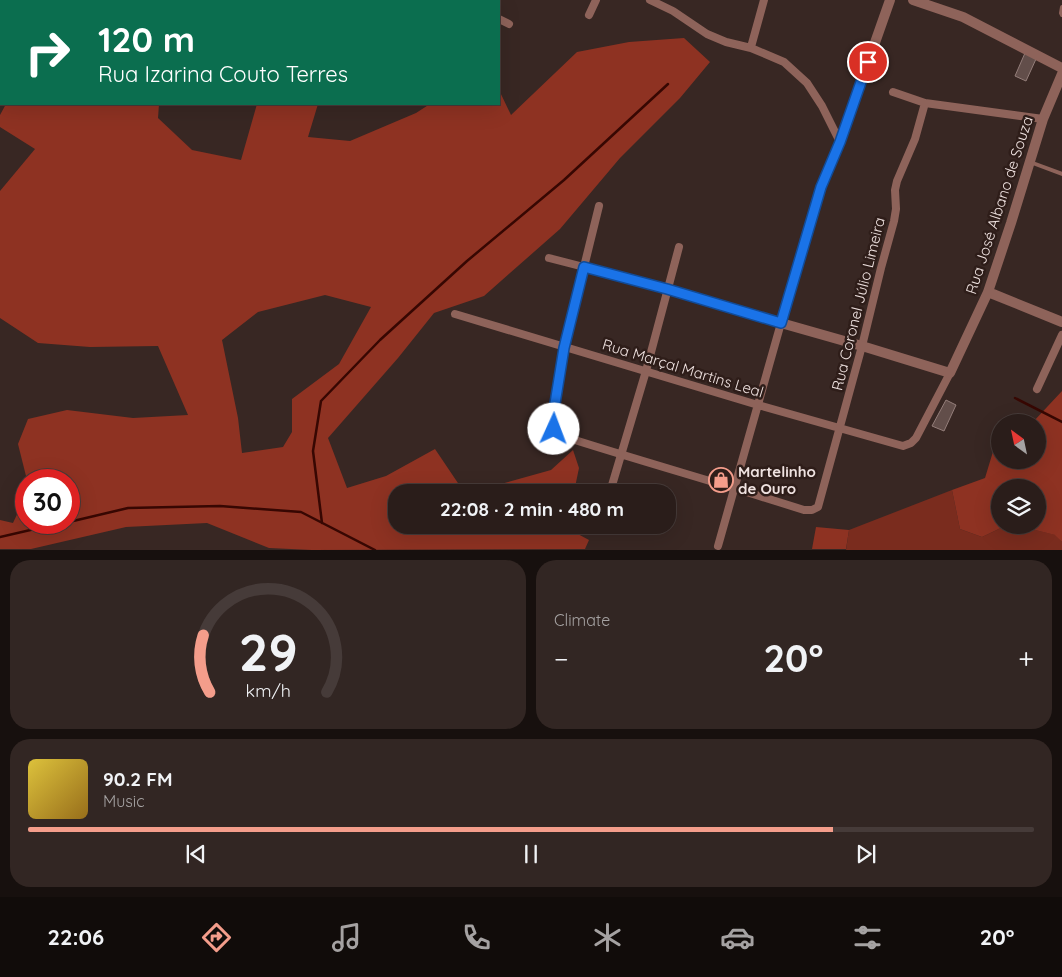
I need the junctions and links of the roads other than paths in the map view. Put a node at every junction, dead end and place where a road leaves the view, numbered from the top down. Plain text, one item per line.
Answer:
1 (596, 0) edge
2 (650, 0) edge
3 (764, 0) edge
4 (890, 0) edge
5 (913, 0) edge
6 (1062, 7) edge
7 (1062, 15) edge
8 (589, 16) dead end
9 (500, 20) edge
10 (509, 24) dead end
11 (751, 47) junction
12 (1062, 68) edge
13 (1062, 74) edge
14 (893, 92) dead end
15 (925, 103) junction
16 (1043, 119) junction
17 (840, 142) junction
18 (1030, 162) junction
19 (1062, 174) edge
20 (599, 206) dead end
21 (679, 247) dead end
22 (549, 258) dead end
23 (584, 267) junction
24 (667, 289) junction
25 (988, 292) junction
26 (455, 314) dead end
27 (1062, 322) edge
28 (781, 323) junction
29 (1062, 335) edge
30 (862, 346) junction
31 (564, 348) junction
32 (646, 371) junction
33 (950, 373) junction
34 (1037, 389) dead end
35 (758, 406) junction
36 (840, 428) junction
37 (903, 446) joint
38 (622, 455) junction
39 (613, 484) edge
40 (735, 488) junction
41 (718, 546) dead end

1 - 8 street
2 - 11 street
3 - 11 street
4 - 17 street
5 - 12 street
6 - 7 lane
9 - 10 street
11 - 17 street
13 - 16 street, Rua José Albano de Souza
14 - 15 street
15 - 16 street
15 - 30 street, Rua Coronel Júlio Limeira
16 - 18 street, Rua José Albano de Souza
17 - 28 street
18 - 19 lane
18 - 25 street, Rua José Albano de Souza
20 - 23 street
21 - 24 street
22 - 23 street
23 - 24 street
23 - 31 street
24 - 28 street
24 - 32 street
25 - 27 street
25 - 33 street, Rua José Albano de Souza
26 - 31 street, Rua Marçal Martins Leal
28 - 30 street
28 - 35 street
29 - 34 street
30 - 33 street
30 - 36 street, Rua Coronel Júlio Limeira
31 - 32 street, Rua Marçal Martins Leal
31 - 38 street
32 - 35 street, Rua Marçal Martins Leal
32 - 38 street
33 - 37 street, Rua José Albano de Souza
35 - 36 street, Rua Marçal Martins Leal
35 - 40 street
36 - 37 street, Rua Marçal Martins Leal
36 - 40 street, Rua Coronel Júlio Limeira
38 - 39 street
38 - 40 street
40 - 41 street

